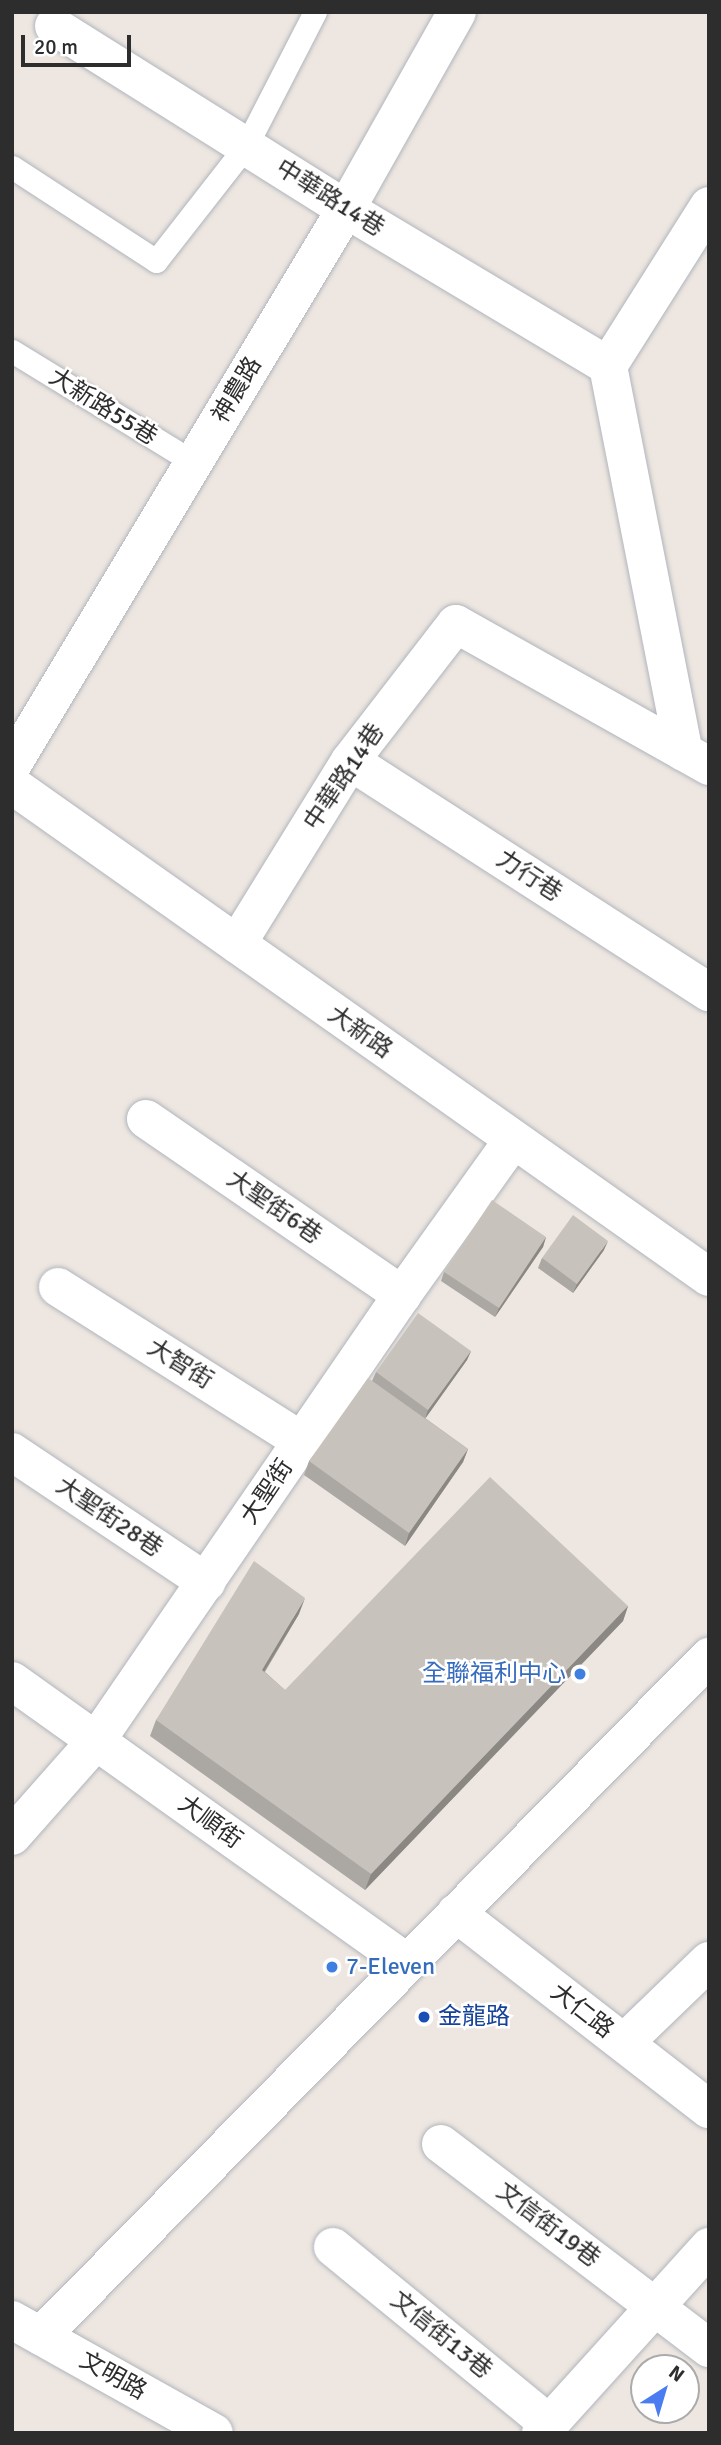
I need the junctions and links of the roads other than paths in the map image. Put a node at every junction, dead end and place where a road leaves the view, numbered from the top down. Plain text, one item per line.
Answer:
1 (314, 12) edge
2 (457, 12) edge
3 (54, 26) dead end
4 (246, 146) junction
5 (12, 167) edge
6 (709, 206) edge
7 (346, 209) junction
8 (12, 351) edge
9 (607, 366) junction
10 (193, 462) junction
11 (696, 759) edge
12 (350, 761) junction
13 (12, 765) edge
14 (12, 785) edge
15 (237, 944) junction
16 (709, 992) edge
17 (146, 1119) dead end
18 (513, 1140) junction
19 (709, 1277) edge
20 (58, 1287) dead end
21 (402, 1296) junction
22 (302, 1441) junction
23 (12, 1452) edge
24 (205, 1582) junction
25 (709, 1657) edge
26 (12, 1681) edge
27 (96, 1741) junction
28 (12, 1836) edge
29 (456, 1913) junction
30 (709, 1961) edge
31 (407, 1963) junction
32 (624, 2043) junction
33 (709, 2109) edge
34 (440, 2144) dead end
35 (332, 2247) dead end
36 (709, 2247) edge
37 (656, 2305) junction
38 (27, 2328) edge
39 (709, 2348) edge
40 (545, 2428) edge
41 (214, 2433) edge

1 - 4 lane
2 - 7 street, 神農路
3 - 4 street, 中華路14巷
4 - 5 lane
4 - 7 street, 中華路14巷
6 - 9 street
7 - 9 street, 中華路14巷
7 - 10 street, 神農路
8 - 10 lane, 大新路55巷
9 - 11 street, 中華路14巷
10 - 13 street, 神農路
11 - 12 street, 中華路14巷
12 - 15 street, 中華路14巷
12 - 16 street, 力行巷
14 - 15 street, 大新路
15 - 18 street, 大新路
17 - 21 street, 大聖街6巷
18 - 19 street, 大新路
18 - 21 street, 大聖街
20 - 22 street, 大智街
21 - 22 street, 大聖街
22 - 24 street, 大聖街
23 - 24 street, 大聖街28巷
24 - 27 street, 大聖街
25 - 29 street
26 - 27 street, 大順街
27 - 28 street, 大聖街
27 - 31 street, 大順街
29 - 31 street
29 - 32 street, 大仁路
30 - 32 street
31 - 38 street
32 - 33 street, 大仁路
34 - 37 street, 文信街19巷
35 - 40 street, 文信街13巷
36 - 37 street
37 - 39 street, 文信街19巷
37 - 40 street
38 - 41 street, 文明路

